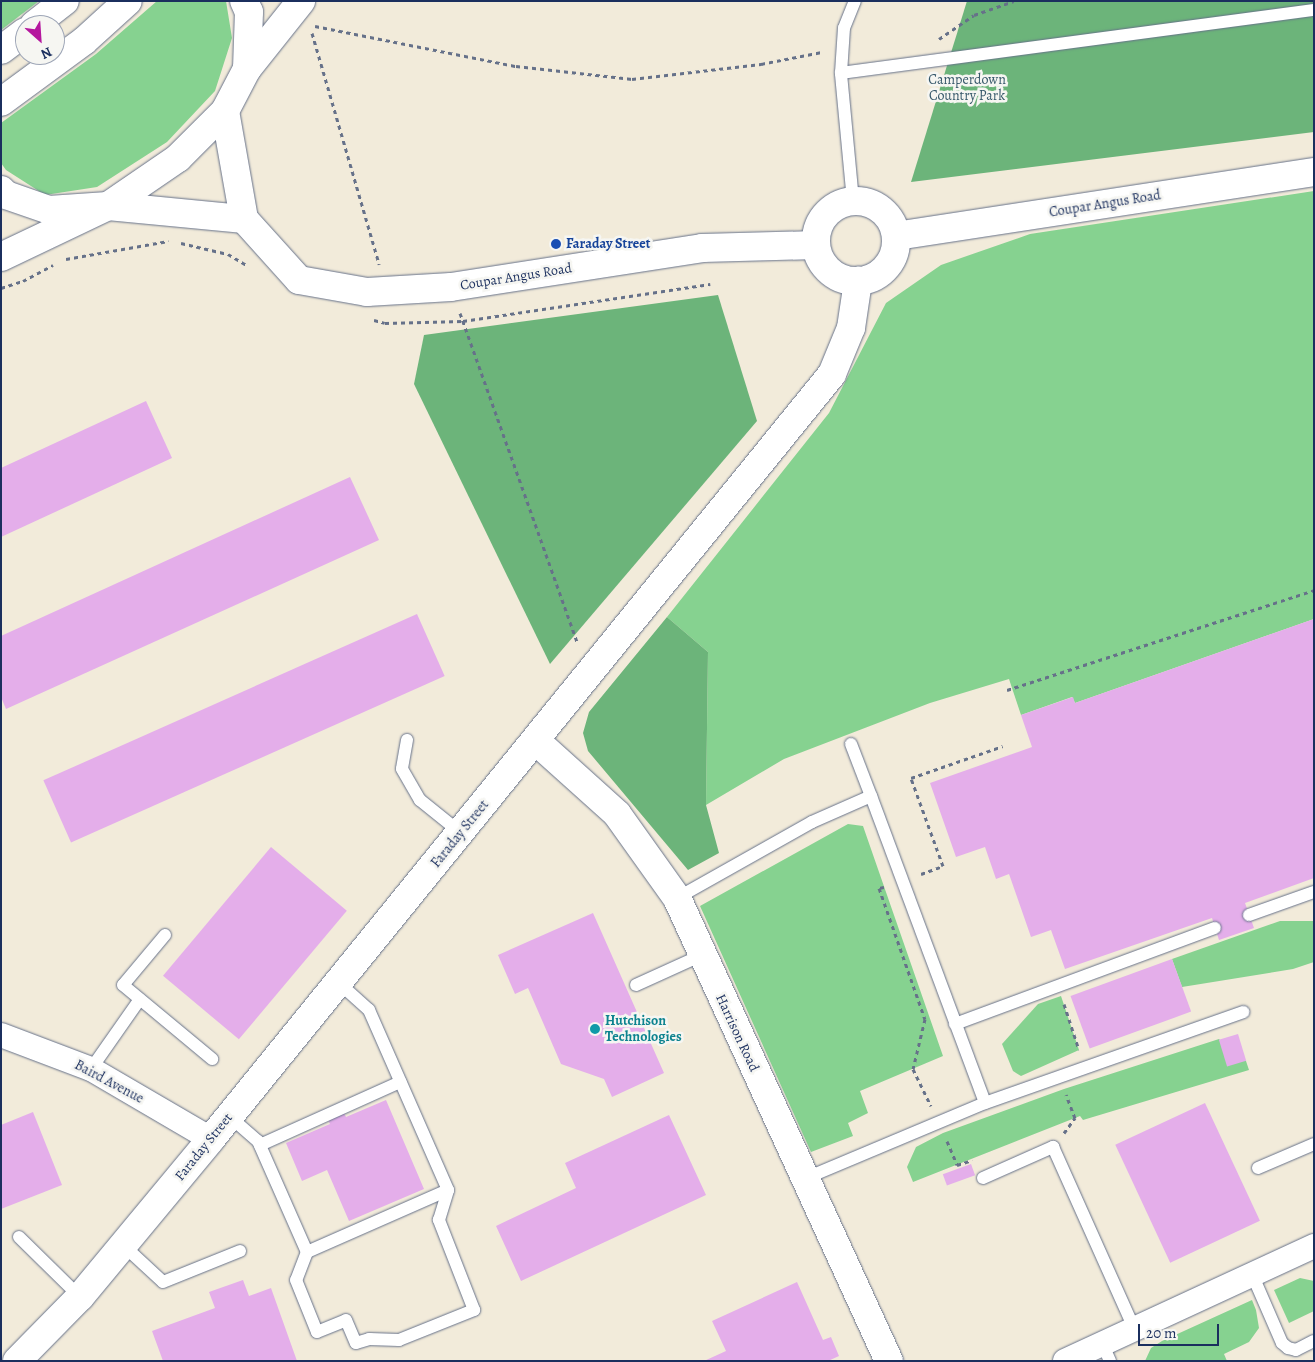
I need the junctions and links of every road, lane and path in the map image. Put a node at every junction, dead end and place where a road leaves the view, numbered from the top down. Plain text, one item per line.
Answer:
1 (65, 1) edge
2 (128, 1) edge
3 (301, 1) edge
4 (854, 1) edge
5 (1014, 1) edge
6 (247, 7) edge
7 (1314, 10) edge
8 (47, 15) edge
9 (15, 40) edge
10 (936, 41) dead end
11 (842, 48) junction
12 (1, 50) edge
13 (247, 68) junction
14 (841, 73) junction
15 (1, 102) edge
16 (225, 111) junction
17 (1314, 172) edge
18 (4, 193) edge
19 (853, 200) junction
20 (108, 206) junction
21 (244, 219) junction
22 (896, 236) junction
23 (816, 245) junction
24 (1, 257) edge
25 (858, 281) junction
26 (451, 287) junction
27 (387, 291) junction
28 (1314, 590) edge
29 (589, 675) junction
30 (1007, 690) dead end
31 (407, 740) dead end
32 (536, 741) junction
33 (851, 744) dead end
34 (871, 796) junction
35 (461, 833) junction
36 (1314, 892) edge
37 (677, 898) junction
38 (1249, 915) dead end
39 (1215, 928) dead end
40 (165, 935) dead end
41 (702, 955) junction
42 (339, 983) junction
43 (636, 985) dead end
44 (140, 999) junction
45 (1243, 1012) dead end
46 (955, 1024) junction
47 (1, 1035) edge
48 (212, 1059) dead end
49 (91, 1070) junction
50 (400, 1082) junction
51 (985, 1103) junction
52 (229, 1116) junction
53 (211, 1139) junction
54 (1314, 1144) edge
55 (260, 1145) junction
56 (1258, 1168) dead end
57 (983, 1178) dead end
58 (804, 1179) junction
59 (448, 1190) junction
60 (19, 1237) dead end
61 (123, 1245) junction
62 (1314, 1246) edge
63 (240, 1251) dead end
64 (307, 1252) junction
65 (1252, 1274) junction
66 (80, 1297) junction
67 (1134, 1328) junction
68 (1314, 1341) edge
69 (1106, 1352) edge
70 (17, 1361) edge
71 (889, 1361) edge
72 (1064, 1361) edge

1 - 8 main road
2 - 15 main road
3 - 13 main road
4 - 11 lane
5 - 10 path
6 - 13 main road
7 - 14 lane
9 - 12 main road
11 - 14 lane
11 - 27 path
13 - 16 main road
14 - 19 lane
16 - 20 main road
16 - 21 main road
17 - 22 main road, Coupar Angus Road
18 - 20 main road
19 - 22 main road
19 - 23 main road
20 - 21 main road
20 - 24 main road
21 - 27 main road, Coupar Angus Road
22 - 25 main road
23 - 25 main road
23 - 26 main road, Coupar Angus Road
25 - 29 main road, Faraday Street
26 - 27 main road, Coupar Angus Road
26 - 29 path
28 - 30 path
29 - 32 main road, Faraday Street
31 - 35 lane
32 - 35 main road, Faraday Street
32 - 37 main road, Harrison Road
33 - 34 lane
34 - 37 lane
34 - 46 lane
35 - 42 main road, Faraday Street
36 - 38 lane
37 - 41 main road, Harrison Road
39 - 46 lane
40 - 44 lane
41 - 43 lane
41 - 58 main road, Harrison Road
42 - 50 lane
42 - 52 main road, Faraday Street
44 - 48 lane
44 - 49 lane
45 - 51 lane
46 - 51 lane
47 - 49 street, Baird Avenue
49 - 53 street, Baird Avenue
50 - 55 lane
50 - 59 lane
51 - 58 lane
52 - 53 main road, Faraday Street
52 - 55 lane
53 - 61 main road, Faraday Street
54 - 56 lane
55 - 64 lane
57 - 67 lane
58 - 71 main road, Harrison Road
59 - 64 lane
59 - 64 lane
60 - 66 lane
61 - 63 lane
61 - 66 main road, Faraday Street
62 - 65 street
65 - 67 street
65 - 68 lane
66 - 70 main road, Faraday Street
67 - 69 street
69 - 72 street

